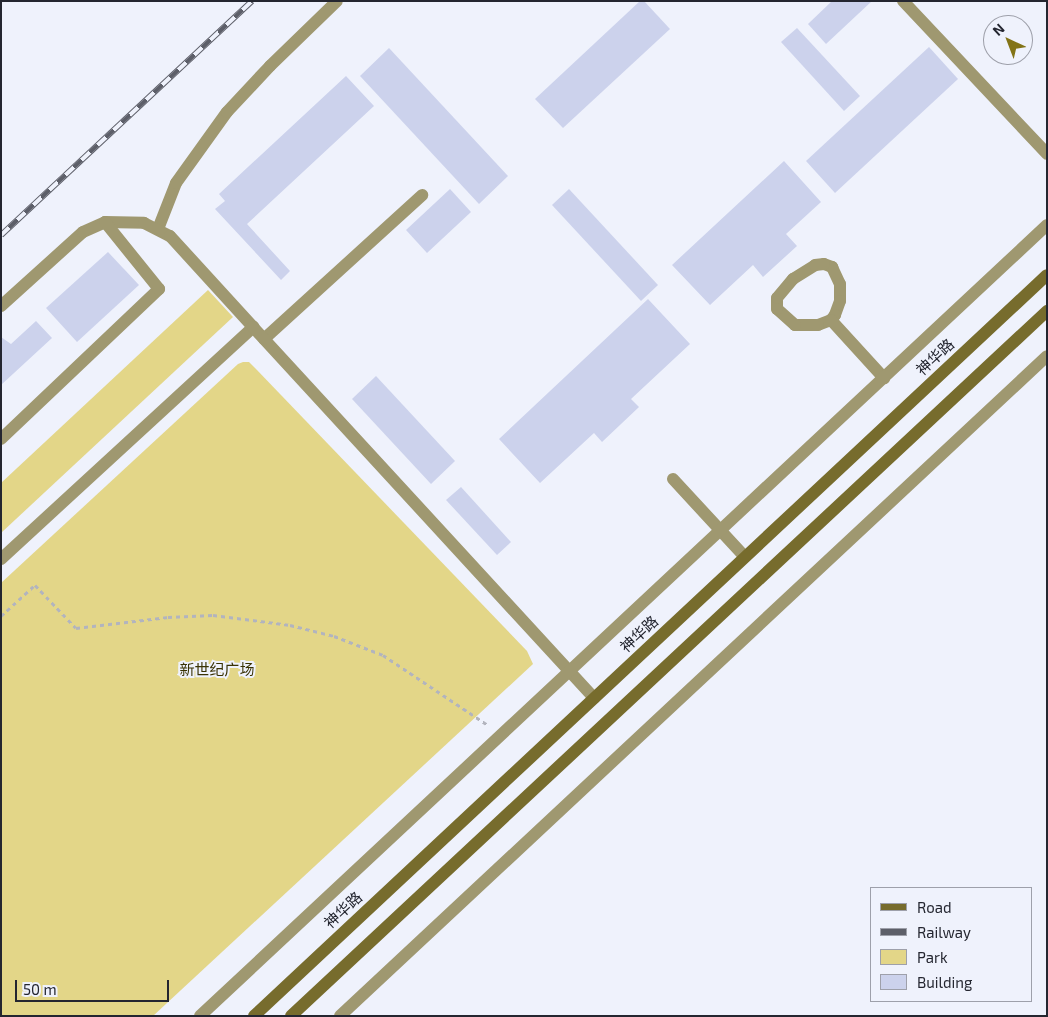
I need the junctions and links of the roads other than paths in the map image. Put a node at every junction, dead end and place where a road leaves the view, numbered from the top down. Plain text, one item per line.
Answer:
1 (337, 1) edge
2 (903, 1) edge
3 (1047, 154) edge
4 (422, 195) dead end
5 (105, 222) junction
6 (1047, 225) edge
7 (158, 229) junction
8 (1047, 275) edge
9 (1, 306) edge
10 (1047, 311) edge
11 (831, 320) junction
12 (253, 327) junction
13 (264, 339) junction
14 (1047, 356) edge
15 (884, 378) junction
16 (1, 438) edge
17 (673, 479) dead end
18 (720, 530) junction
19 (745, 557) junction
20 (1, 559) edge
21 (570, 671) junction
22 (594, 698) junction
23 (200, 1016) edge
24 (254, 1016) edge
25 (291, 1016) edge
26 (340, 1016) edge

1 - 7 street
2 - 3 street
4 - 13 street
5 - 7 street
5 - 9 street
5 - 16 street
6 - 15 street
7 - 12 street
8 - 19 main road, 神华路
10 - 25 main road
11 - 11 street
11 - 15 street
12 - 13 street
12 - 20 street
13 - 21 street
14 - 26 street
15 - 18 street
17 - 18 street
18 - 19 street
18 - 21 street
19 - 22 main road, 神华路
21 - 22 street
21 - 23 street
22 - 24 main road, 神华路

